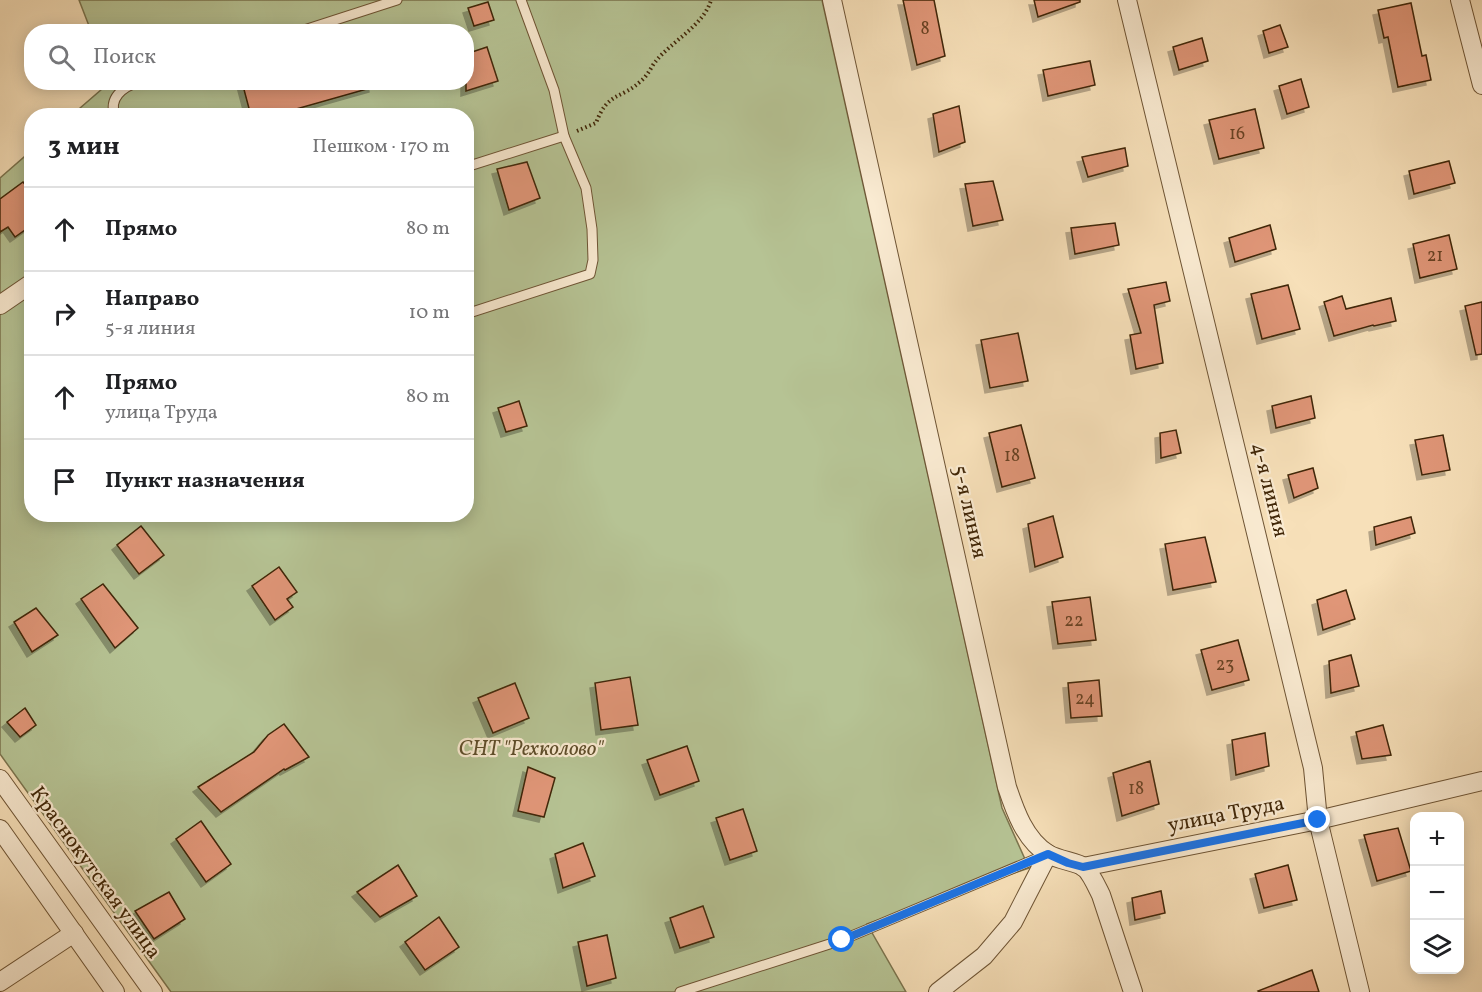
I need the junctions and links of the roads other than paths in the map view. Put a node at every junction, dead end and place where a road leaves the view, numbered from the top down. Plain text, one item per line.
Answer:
1 (397, 0) edge
2 (521, 0) edge
3 (832, 0) edge
4 (1127, 0) edge
5 (1460, 0) edge
6 (323, 24) edge
7 (1482, 85) edge
8 (123, 90) edge
9 (113, 108) edge
10 (564, 136) junction
11 (474, 164) edge
12 (24, 288) edge
13 (0, 305) edge
14 (474, 311) edge
15 (0, 780) edge
16 (1482, 781) edge
17 (1318, 820) junction
18 (0, 829) edge
19 (1048, 854) junction
20 (1083, 867) junction
21 (74, 933) junction
22 (0, 982) edge
23 (115, 992) edge
24 (153, 992) edge
25 (680, 992) edge
26 (938, 992) edge
27 (1133, 992) edge
28 (1360, 992) edge

1 - 6 lane
2 - 10 lane
3 - 19 street, 5-я линия
4 - 17 street, 4-я линия
5 - 7 street
8 - 9 lane
10 - 11 lane
10 - 14 lane
12 - 13 street
15 - 24 street, Краснокутская улица
16 - 17 street, улица Труда
17 - 20 street, улица Труда
17 - 28 street, 4-я линия
18 - 21 street
19 - 20 street, 5-я линия
19 - 25 lane
19 - 26 street
20 - 27 street
21 - 22 street
21 - 23 street

